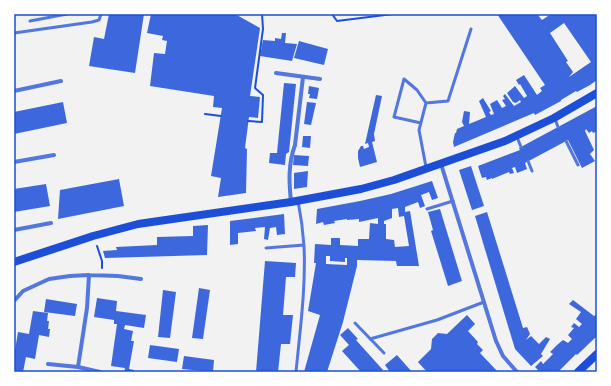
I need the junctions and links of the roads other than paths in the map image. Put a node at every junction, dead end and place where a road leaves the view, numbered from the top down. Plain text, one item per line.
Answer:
1 (66, 14) edge
2 (101, 14) edge
3 (30, 21) dead end
4 (471, 29) dead end
5 (14, 33) edge
6 (276, 73) dead end
7 (303, 77) junction
8 (320, 79) dead end
9 (61, 81) dead end
10 (14, 91) edge
11 (597, 93) edge
12 (426, 103) junction
13 (554, 118) junction
14 (421, 123) junction
15 (558, 127) dead end
16 (517, 136) junction
17 (566, 141) dead end
18 (521, 146) dead end
19 (54, 155) dead end
20 (528, 161) dead end
21 (14, 162) edge
22 (442, 164) junction
23 (578, 165) dead end
24 (427, 169) junction
25 (532, 171) dead end
26 (295, 201) junction
27 (453, 201) junction
28 (427, 209) dead end
29 (51, 223) dead end
30 (14, 230) edge
31 (304, 245) junction
32 (266, 248) dead end
33 (14, 262) edge
34 (89, 275) junction
35 (141, 279) dead end
36 (14, 301) edge
37 (484, 302) junction
38 (355, 323) dead end
39 (370, 339) junction
40 (384, 353) dead end
41 (597, 354) edge
42 (48, 364) dead end
43 (78, 367) junction
44 (100, 372) edge
45 (296, 372) edge
46 (517, 372) edge
47 (578, 372) edge

1 - 3 lane
2 - 5 lane
4 - 12 lane
6 - 7 street
7 - 8 street
7 - 26 street
9 - 10 street
11 - 13 main road
12 - 14 lane
12 - 14 lane
13 - 15 lane
13 - 16 main road
14 - 24 lane
16 - 18 lane
16 - 22 main road
17 - 23 lane
19 - 21 street
20 - 25 lane
22 - 24 main road
22 - 27 street
24 - 26 main road
26 - 31 lane
26 - 33 main road
27 - 28 lane
27 - 37 street
29 - 30 street
31 - 32 lane
31 - 45 lane
34 - 35 street
34 - 36 street
34 - 43 street
37 - 39 lane
37 - 46 street
38 - 39 lane
39 - 40 lane
41 - 47 main road
42 - 43 street
43 - 44 street

